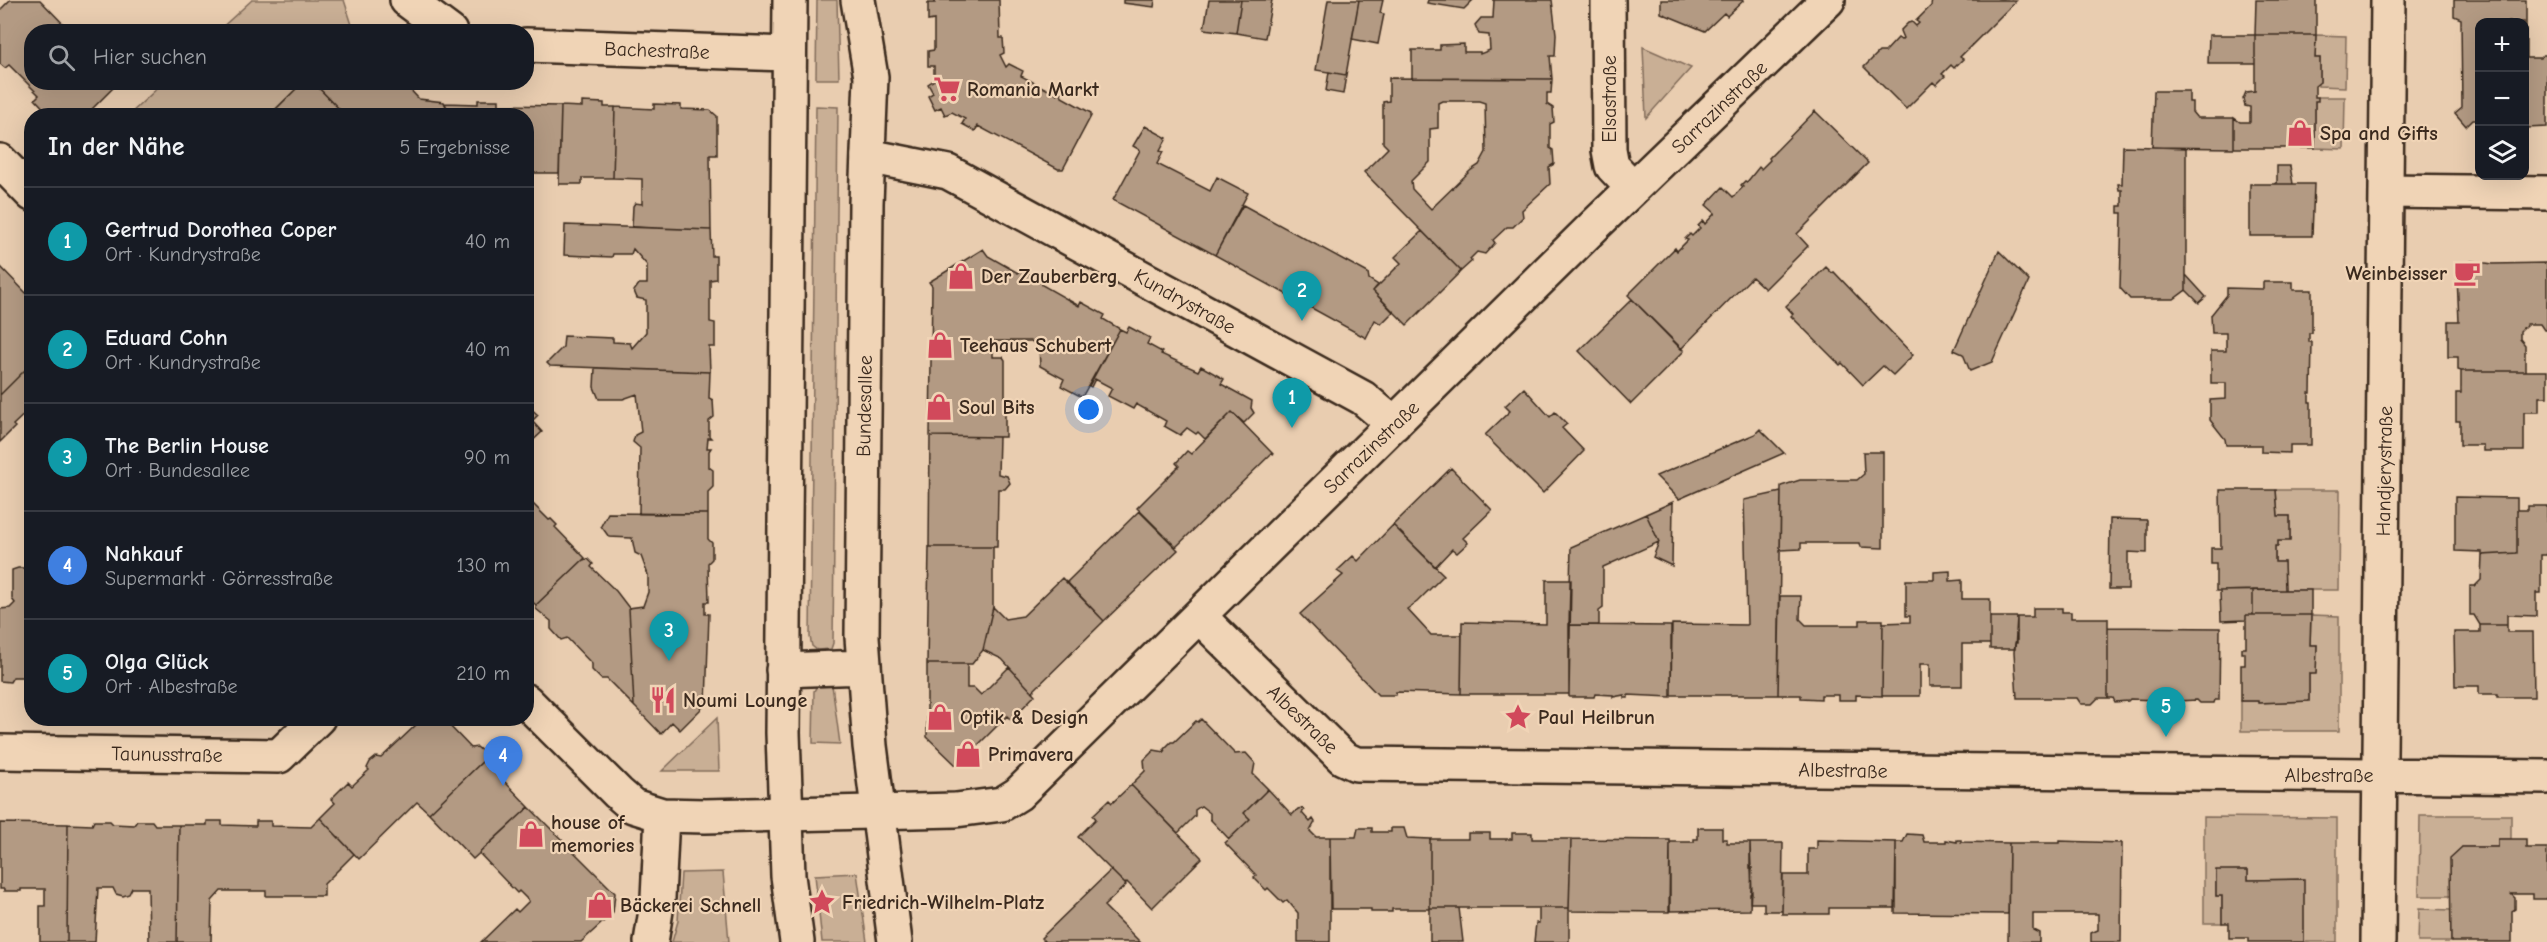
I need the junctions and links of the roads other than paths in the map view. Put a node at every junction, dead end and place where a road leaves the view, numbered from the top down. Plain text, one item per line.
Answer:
1 (407, 0) edge
2 (790, 0) edge
3 (858, 0) edge
4 (883, 0) edge
5 (1608, 0) edge
6 (1828, 0) edge
7 (2388, 0) edge
8 (439, 24) edge
9 (534, 45) edge
10 (788, 54) junction
11 (871, 77) junction
12 (868, 156) junction
13 (0, 161) edge
14 (24, 186) edge
15 (1634, 188) junction
16 (2386, 191) junction
17 (2547, 193) edge
18 (1395, 424) junction
19 (1199, 616) junction
20 (864, 667) junction
21 (783, 670) junction
22 (534, 709) edge
23 (310, 726) edge
24 (0, 752) edge
25 (2380, 775) junction
26 (2547, 777) edge
27 (878, 813) junction
28 (662, 815) junction
29 (786, 815) junction
30 (651, 942) edge
31 (797, 942) edge
32 (895, 942) edge
33 (2378, 942) edge

1 - 8 street
2 - 10 street
3 - 11 street, Bundesallee
4 - 11 street
5 - 15 street, Elsastraße
6 - 15 street, Sarrazinstraße
7 - 16 street, Handjerystraße
9 - 10 street, Bachestraße
10 - 21 street
11 - 12 street, Bundesallee
12 - 18 street, Kundrystraße
12 - 20 street, Bundesallee
13 - 14 street
15 - 18 street, Sarrazinstraße
16 - 17 street
16 - 25 street, Handjerystraße
18 - 19 street, Sarrazinstraße
19 - 25 street, Albestraße
19 - 27 street, Sarrazinstraße
20 - 21 street
20 - 27 street, Bundesallee
21 - 29 street
22 - 28 street
23 - 24 street, Taunusstraße
25 - 26 street, Albestraße
25 - 33 street, Handjerystraße
27 - 29 street, Sarrazinstraße
27 - 32 street
28 - 29 street
28 - 30 street
29 - 31 street

